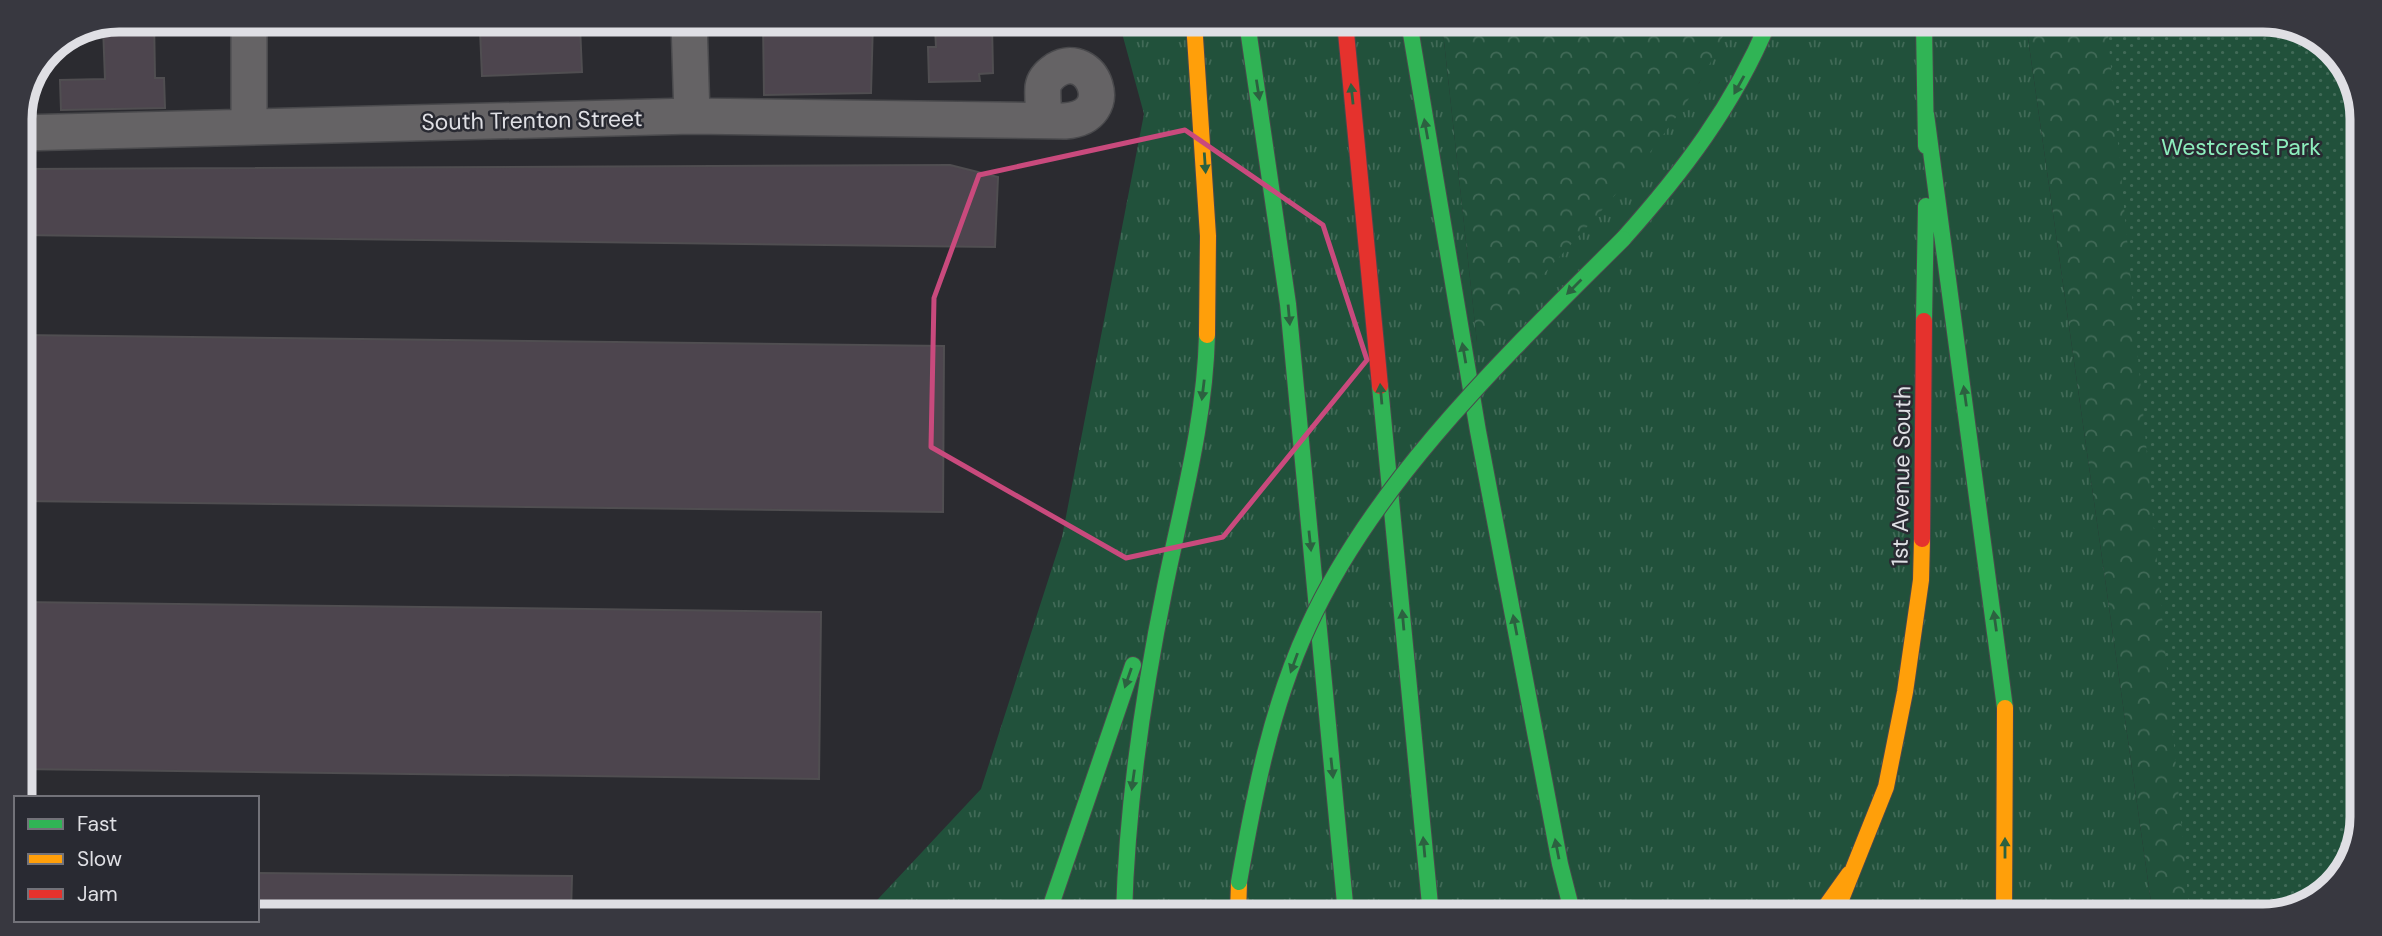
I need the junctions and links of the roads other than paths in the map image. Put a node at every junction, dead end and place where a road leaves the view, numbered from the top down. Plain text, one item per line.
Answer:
1 (249, 32) edge
2 (689, 32) edge
3 (1195, 32) edge
4 (1248, 32) edge
5 (1346, 32) edge
6 (1411, 32) edge
7 (1765, 32) edge
8 (1924, 32) edge
9 (1926, 114) junction
10 (692, 116) junction
11 (1044, 121) dead end
12 (249, 127) junction
13 (32, 133) edge
14 (1174, 544) junction
15 (1849, 874) junction
16 (1051, 904) edge
17 (1124, 904) edge
18 (1239, 904) edge
19 (1345, 904) edge
20 (1430, 904) edge
21 (1570, 904) edge
22 (1828, 904) edge
23 (1839, 904) edge
24 (2004, 904) edge

1 - 12 street
2 - 10 street
3 -> 14 main road
4 -> 19 main road
20 -> 5 main road
21 -> 6 main road
7 -> 18 main road, bridge
8 - 9 main road, 1st Avenue South
9 - 15 main road, 1st Avenue South
24 -> 9 main road
10 - 11 street, South Trenton Street
10 - 12 street, South Trenton Street
12 - 13 street, South Trenton Street
14 -> 16 main road
14 -> 17 main road
15 - 22 main road
15 - 23 main road, 1st Avenue South

